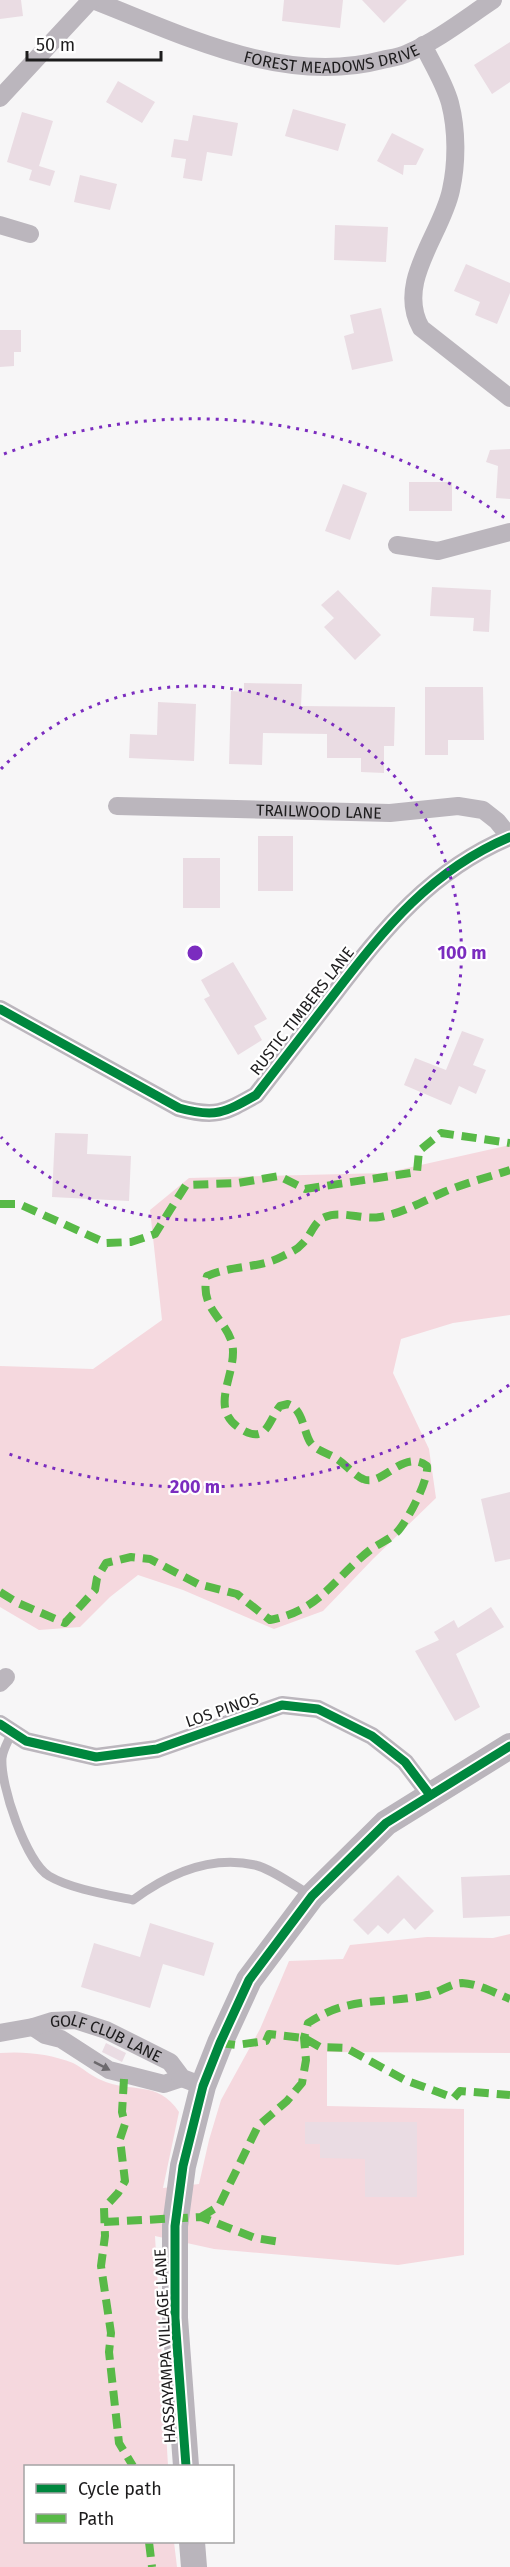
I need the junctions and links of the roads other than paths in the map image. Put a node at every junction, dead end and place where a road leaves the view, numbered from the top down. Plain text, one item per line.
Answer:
1 (92, 0) edge
2 (494, 0) edge
3 (423, 45) junction
4 (0, 98) edge
5 (0, 225) edge
6 (30, 234) dead end
7 (510, 398) edge
8 (510, 532) edge
9 (396, 545) dead end
10 (117, 806) dead end
11 (510, 837) edge
12 (0, 1010) edge
13 (6, 1728) edge
14 (510, 1746) edge
15 (430, 1795) junction
16 (312, 1896) junction
17 (94, 2025) junction
18 (33, 2027) junction
19 (0, 2033) edge
20 (81, 2052) junction
21 (192, 2082) junction
22 (186, 2465) edge
23 (192, 2543) edge
24 (194, 2567) edge

1 - 3 street, FOREST MEADOWS DRIVE
1 - 4 street, FOREST MEADOWS DRIVE
2 - 3 street, FOREST MEADOWS DRIVE
3 - 7 street
5 - 6 street
8 - 9 street
10 - 11 street, TRAILWOOD LANE
11 - 12 street, RUSTIC TIMBERS LANE
13 - 15 street, LOS PINOS
13 - 16 lane
14 - 15 street, HASSAYAMPA VILLAGE LANE
15 - 16 street, HASSAYAMPA VILLAGE LANE
16 - 21 street, HASSAYAMPA VILLAGE LANE
17 - 18 street, GOLF CLUB LANE
17 - 20 street
17 - 21 street, GOLF CLUB LANE
18 - 19 street, GOLF CLUB LANE
18 - 20 street
20 -> 21 street
21 - 22 street, HASSAYAMPA VILLAGE LANE
23 - 24 street

